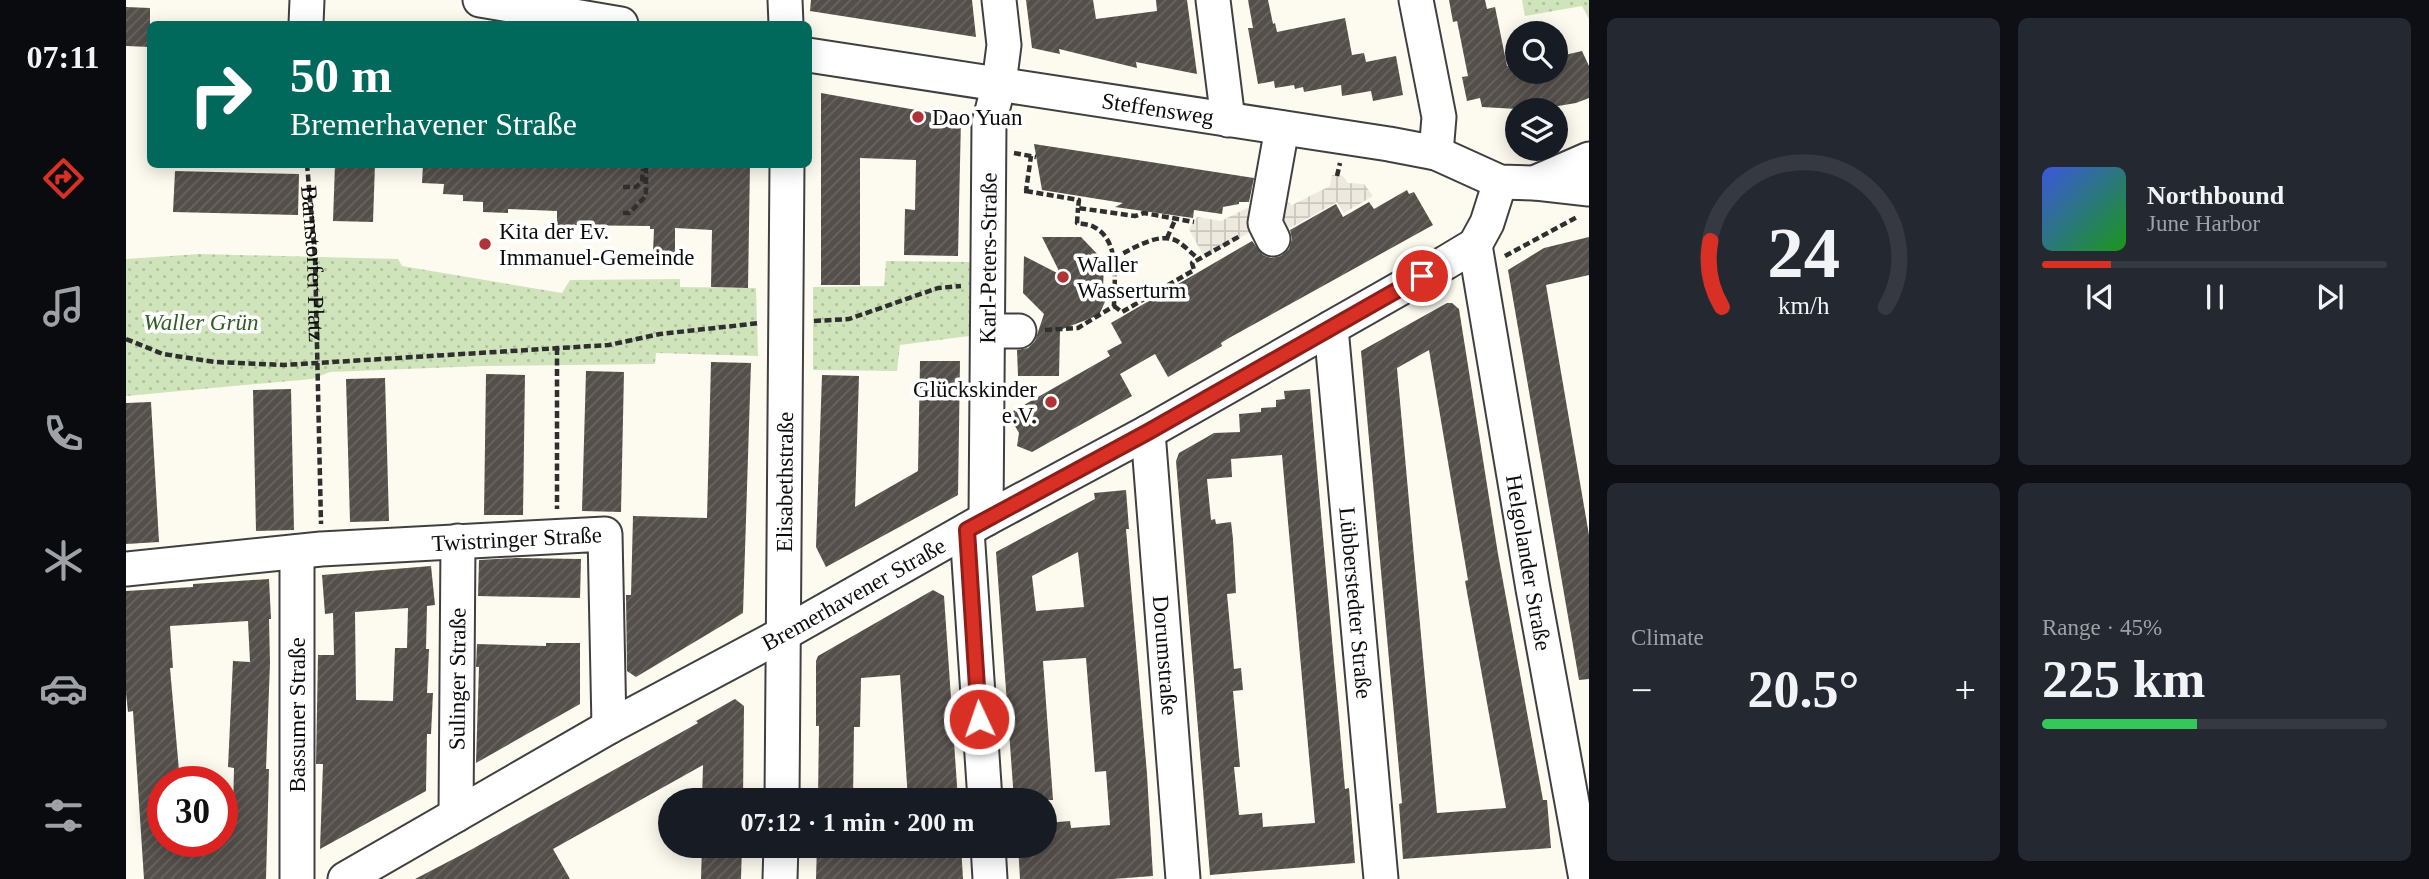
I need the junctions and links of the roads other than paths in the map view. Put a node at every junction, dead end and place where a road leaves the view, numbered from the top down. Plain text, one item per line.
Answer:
1 (307, 0) edge
2 (479, 0) edge
3 (785, 0) edge
4 (999, 0) edge
5 (1213, 0) edge
6 (1416, 0) edge
7 (306, 21) edge
8 (474, 21) edge
9 (600, 21) edge
10 (786, 21) edge
11 (812, 56) edge
12 (999, 84) junction
13 (1228, 120) junction
14 (1282, 128) junction
15 (1436, 153) junction
16 (1589, 159) edge
17 (787, 168) edge
18 (1500, 182) junction
19 (1534, 183) junction
20 (1588, 200) edge
21 (1269, 231) road end
22 (1477, 257) junction
23 (1331, 328) junction
24 (1148, 432) junction
25 (977, 524) junction
26 (458, 541) junction
27 (309, 550) junction
28 (126, 569) edge
29 (785, 634) junction
30 (609, 727) junction
31 (782, 788) edge
32 (985, 788) edge
33 (456, 816) junction
34 (781, 858) edge
35 (989, 858) edge
36 (297, 879) edge
37 (345, 879) edge
38 (780, 879) edge
39 (990, 879) edge
40 (1183, 879) edge
41 (1381, 879) edge
42 (1586, 879) edge

1 - 7 street
2 - 8 street
2 - 9 street
3 - 10 street
4 - 12 street, Karl-Peters-Straße
5 - 13 street
6 - 15 street
11 - 12 street, Steffensweg
12 - 13 street, Steffensweg
12 - 25 street, Karl-Peters-Straße
13 - 14 street, Steffensweg
14 - 15 street, Steffensweg
14 - 21 street
15 - 18 street, Steffensweg
16 - 19 street
17 - 29 street, Elisabethstraße
18 - 19 street
18 - 22 street
19 - 20 street
22 - 23 street, Bremerhavener Straße
22 - 42 street, Helgolander Straße
23 - 24 street, Bremerhavener Straße
23 - 41 street, Lübberstedter Straße
24 - 25 street, Bremerhavener Straße
24 - 40 street, Dorumstraße
25 - 29 street, Bremerhavener Straße
25 - 32 street, Karl-Peters-Straße
26 - 27 street, Twistringer Straße
26 - 30 street, Twistringer Straße
26 - 33 street, Sulinger Straße
27 - 28 street, Twistringer Straße
27 - 36 street, Bassumer Straße
29 - 30 street, Bremerhavener Straße
29 - 31 street, Elisabethstraße
30 - 33 street, Bremerhavener Straße
33 - 37 street, Bremerhavener Straße
34 - 38 street
35 - 39 street

